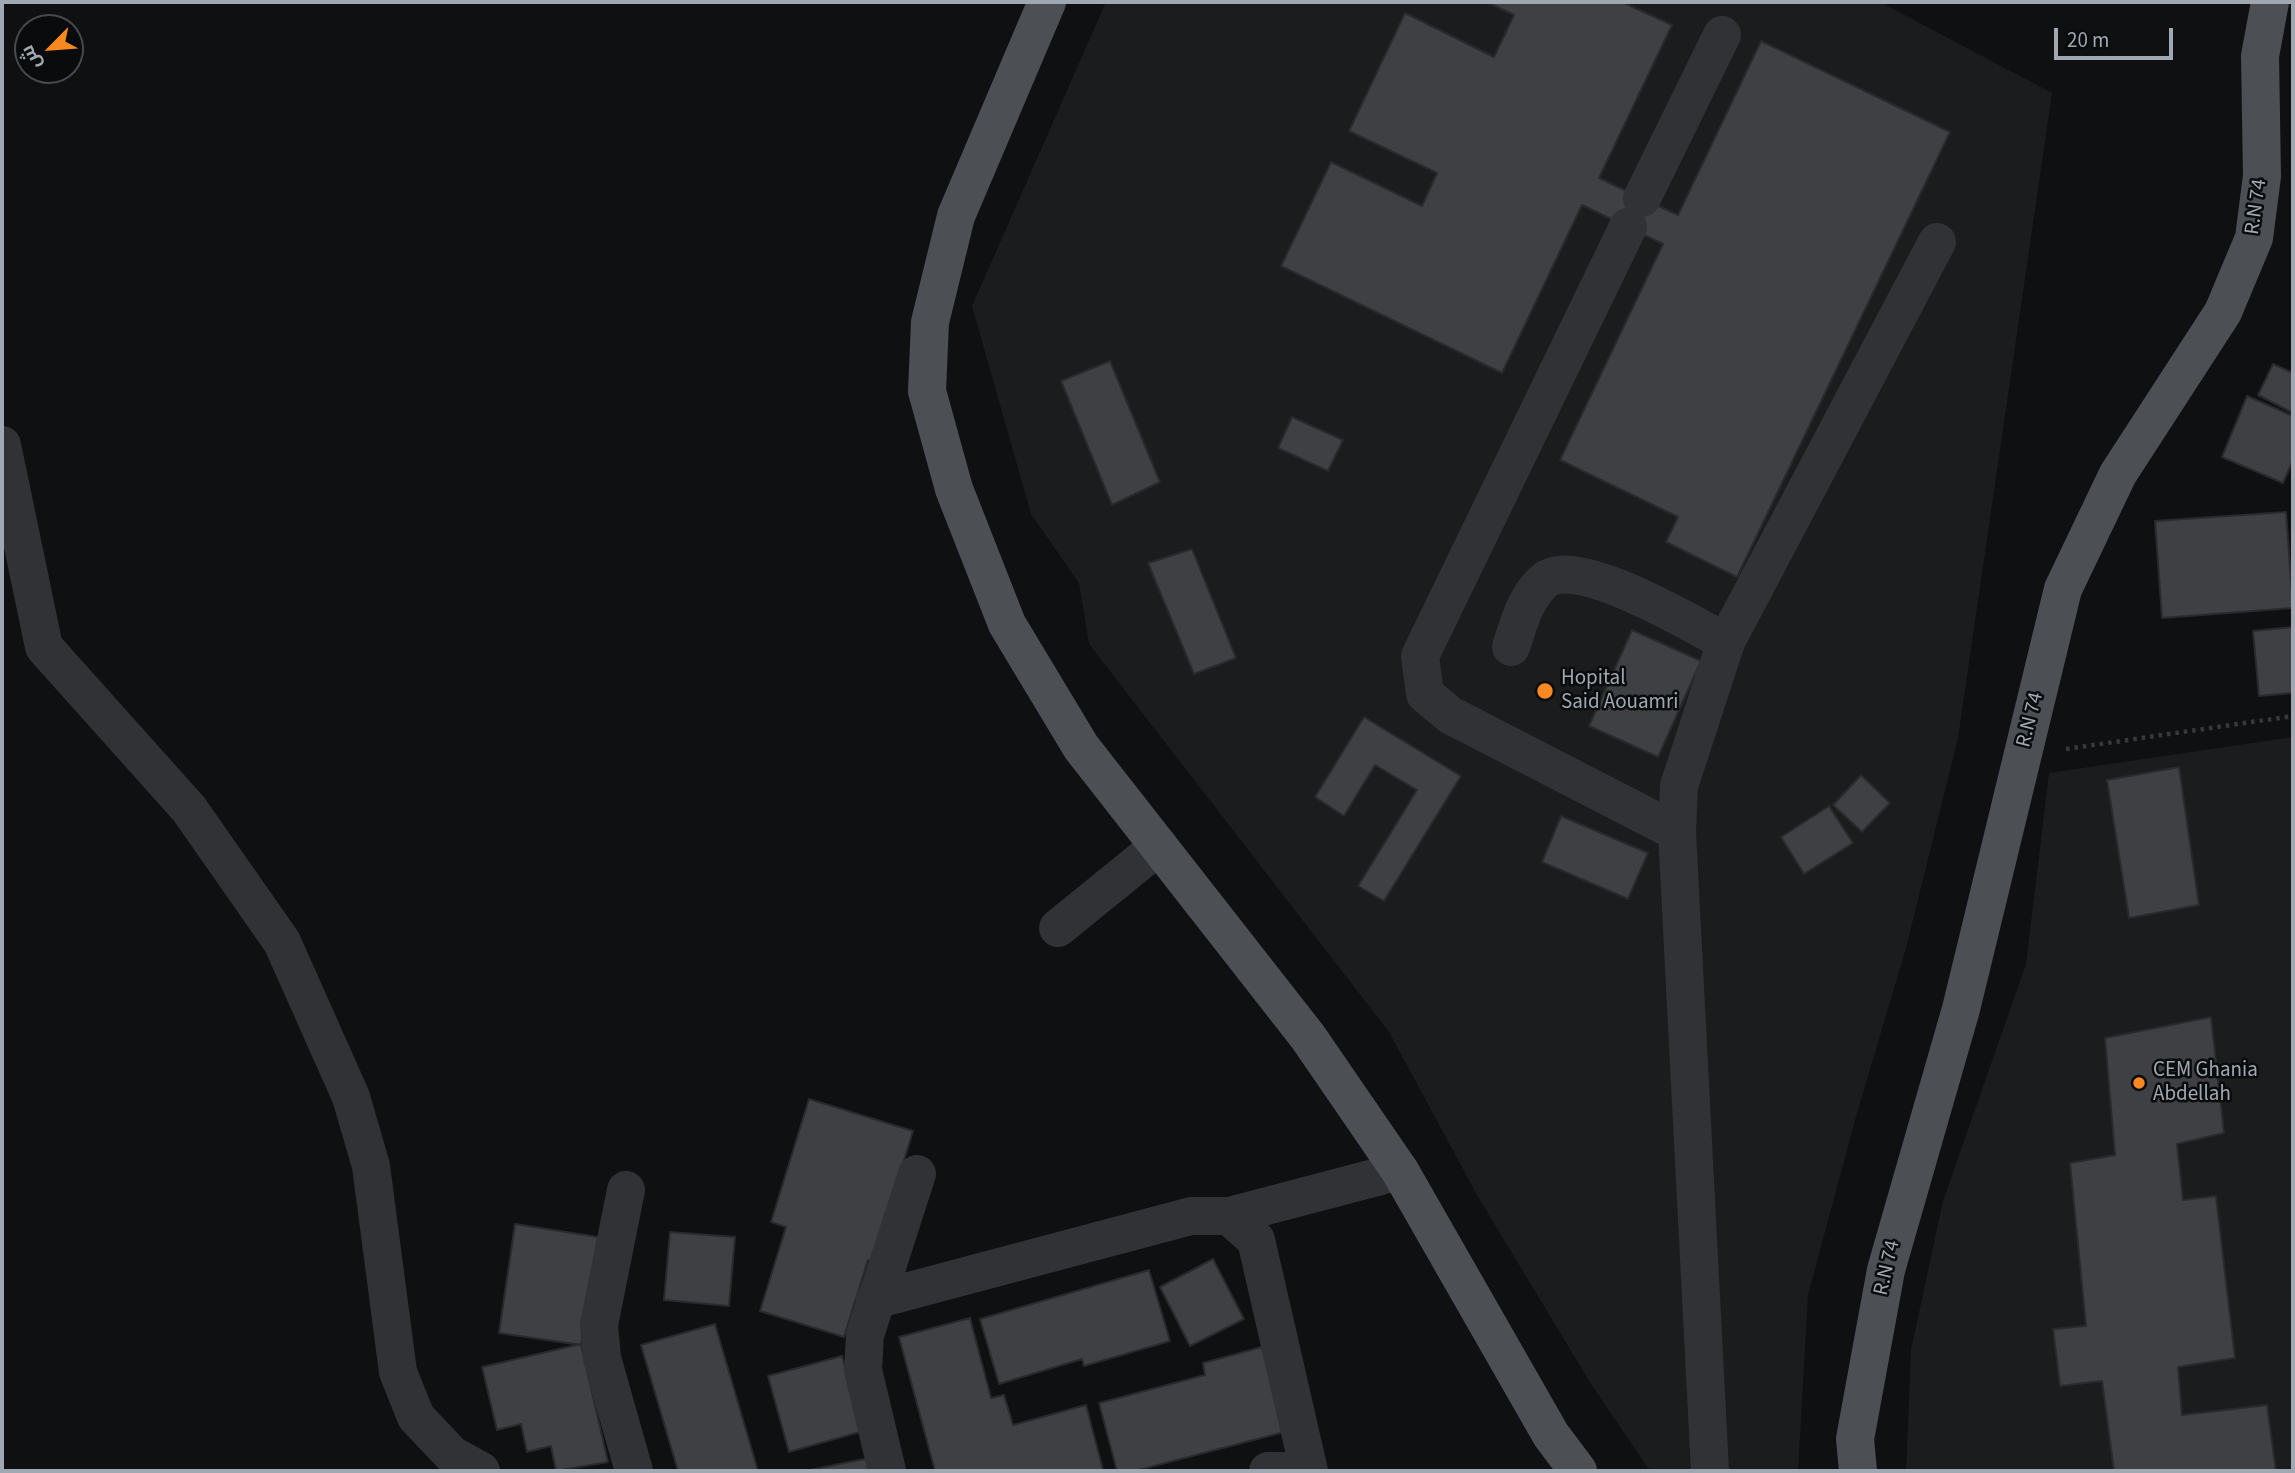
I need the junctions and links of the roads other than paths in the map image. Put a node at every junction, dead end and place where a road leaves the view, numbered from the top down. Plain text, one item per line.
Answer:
1 (1047, 2) edge
2 (2270, 2) edge
3 (1722, 35) dead end
4 (1937, 242) dead end
5 (2, 446) edge
6 (1726, 642) junction
7 (1511, 647) dead end
8 (1677, 832) junction
9 (1159, 846) junction
10 (1058, 928) dead end
11 (1400, 1171) junction
12 (917, 1174) dead end
13 (626, 1189) dead end
14 (1229, 1216) junction
15 (875, 1300) junction
16 (481, 1471) edge
17 (634, 1471) edge
18 (887, 1471) edge
19 (1268, 1471) edge
20 (1294, 1471) edge
21 (1309, 1471) edge
22 (1578, 1471) edge
23 (1710, 1471) edge
24 (1858, 1471) edge

1 - 9 main road
2 - 24 main road, R.N 74
3 - 8 street
4 - 6 street
5 - 16 street
6 - 7 street
6 - 8 street
8 - 23 street
9 - 10 street
9 - 11 main road
11 - 14 street
11 - 22 main road
12 - 15 street
13 - 17 street
14 - 15 street
14 - 21 street
15 - 18 street
19 - 20 street

